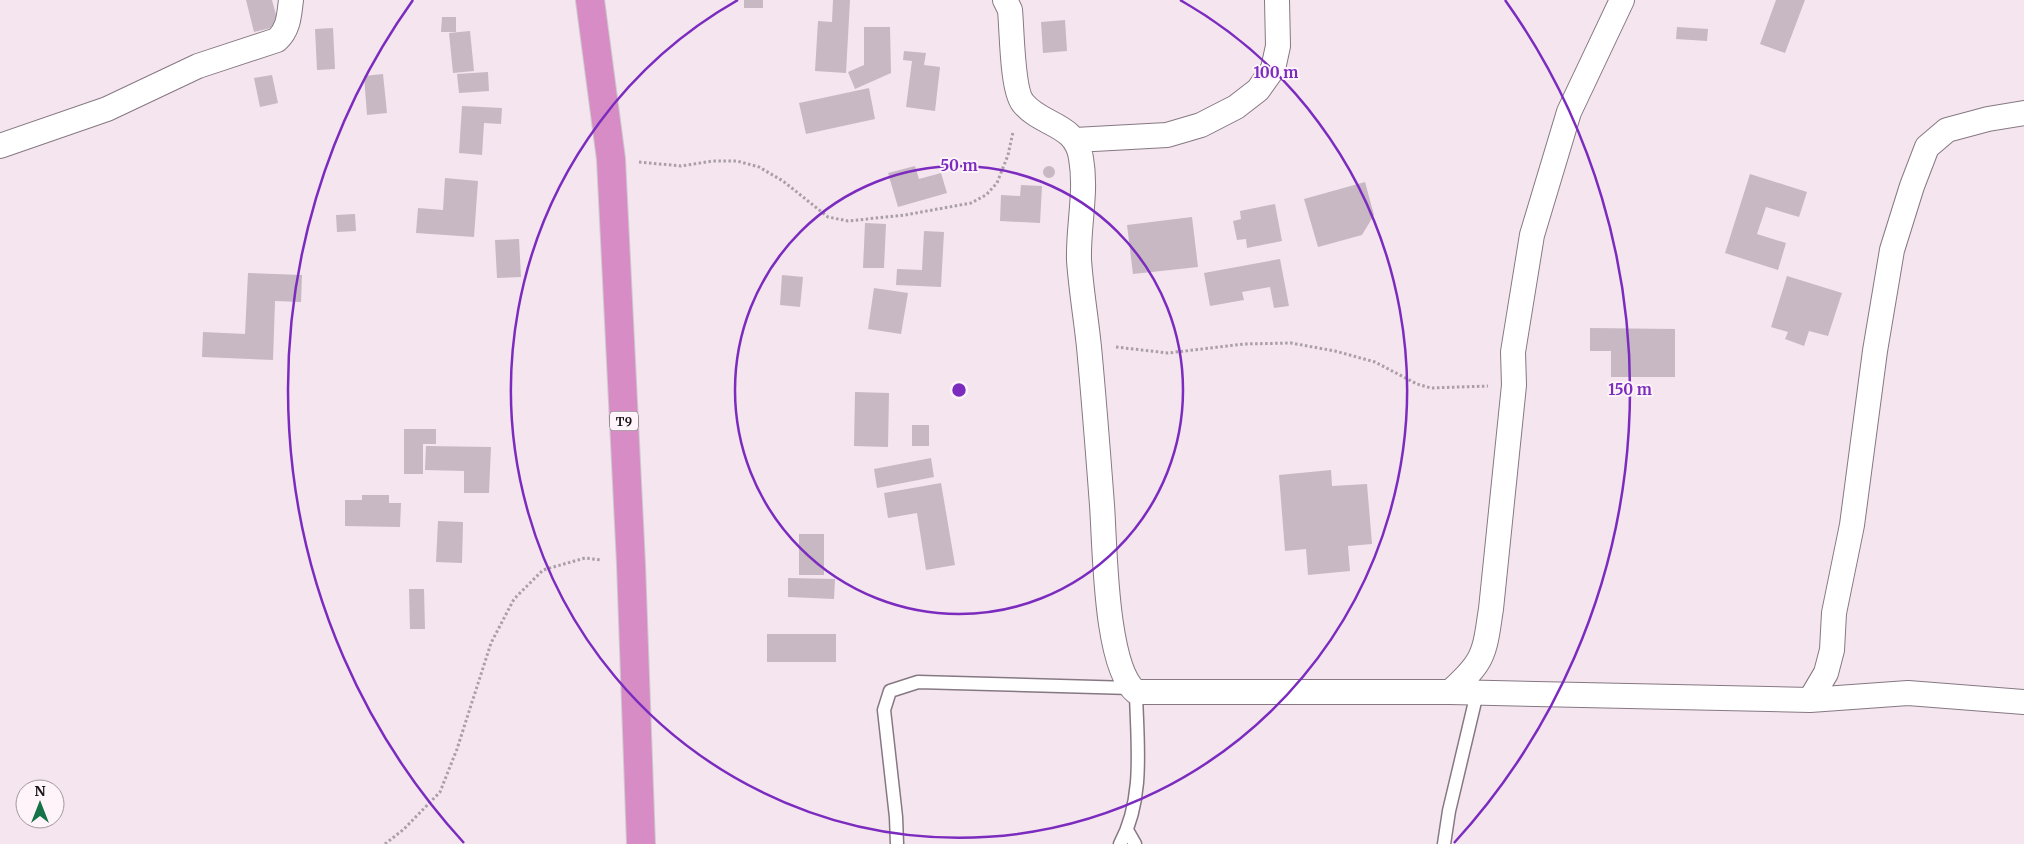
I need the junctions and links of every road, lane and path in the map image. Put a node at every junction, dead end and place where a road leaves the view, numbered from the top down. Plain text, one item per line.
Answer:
1 (291, 0) edge
2 (590, 0) edge
3 (1005, 0) edge
4 (1276, 0) edge
5 (1622, 0) edge
6 (1023, 103) junction
7 (2024, 113) edge
8 (1075, 140) junction
9 (0, 146) edge
10 (610, 159) junction
11 (1089, 345) junction
12 (1514, 386) junction
13 (631, 564) junction
14 (1134, 690) junction
15 (1450, 692) junction
16 (1477, 693) junction
17 (1810, 700) junction
18 (2024, 702) edge
19 (1128, 830) junction
20 (385, 844) edge
21 (641, 844) edge
22 (897, 844) edge
23 (1120, 844) edge
24 (1135, 844) edge
25 (1444, 844) edge

1 - 9 street
2 - 10 highway, T9
3 - 6 street
4 - 8 street
5 - 12 street
6 - 8 street
6 - 10 path
7 - 17 street
8 - 11 street
10 - 13 highway, T9
11 - 12 path
11 - 14 street
12 - 15 street
13 - 20 path
13 - 21 highway, T9
14 - 15 street
14 - 19 lane
14 - 22 lane
15 - 16 street
16 - 17 street
16 - 25 lane
17 - 18 street
19 - 23 lane
19 - 24 lane

